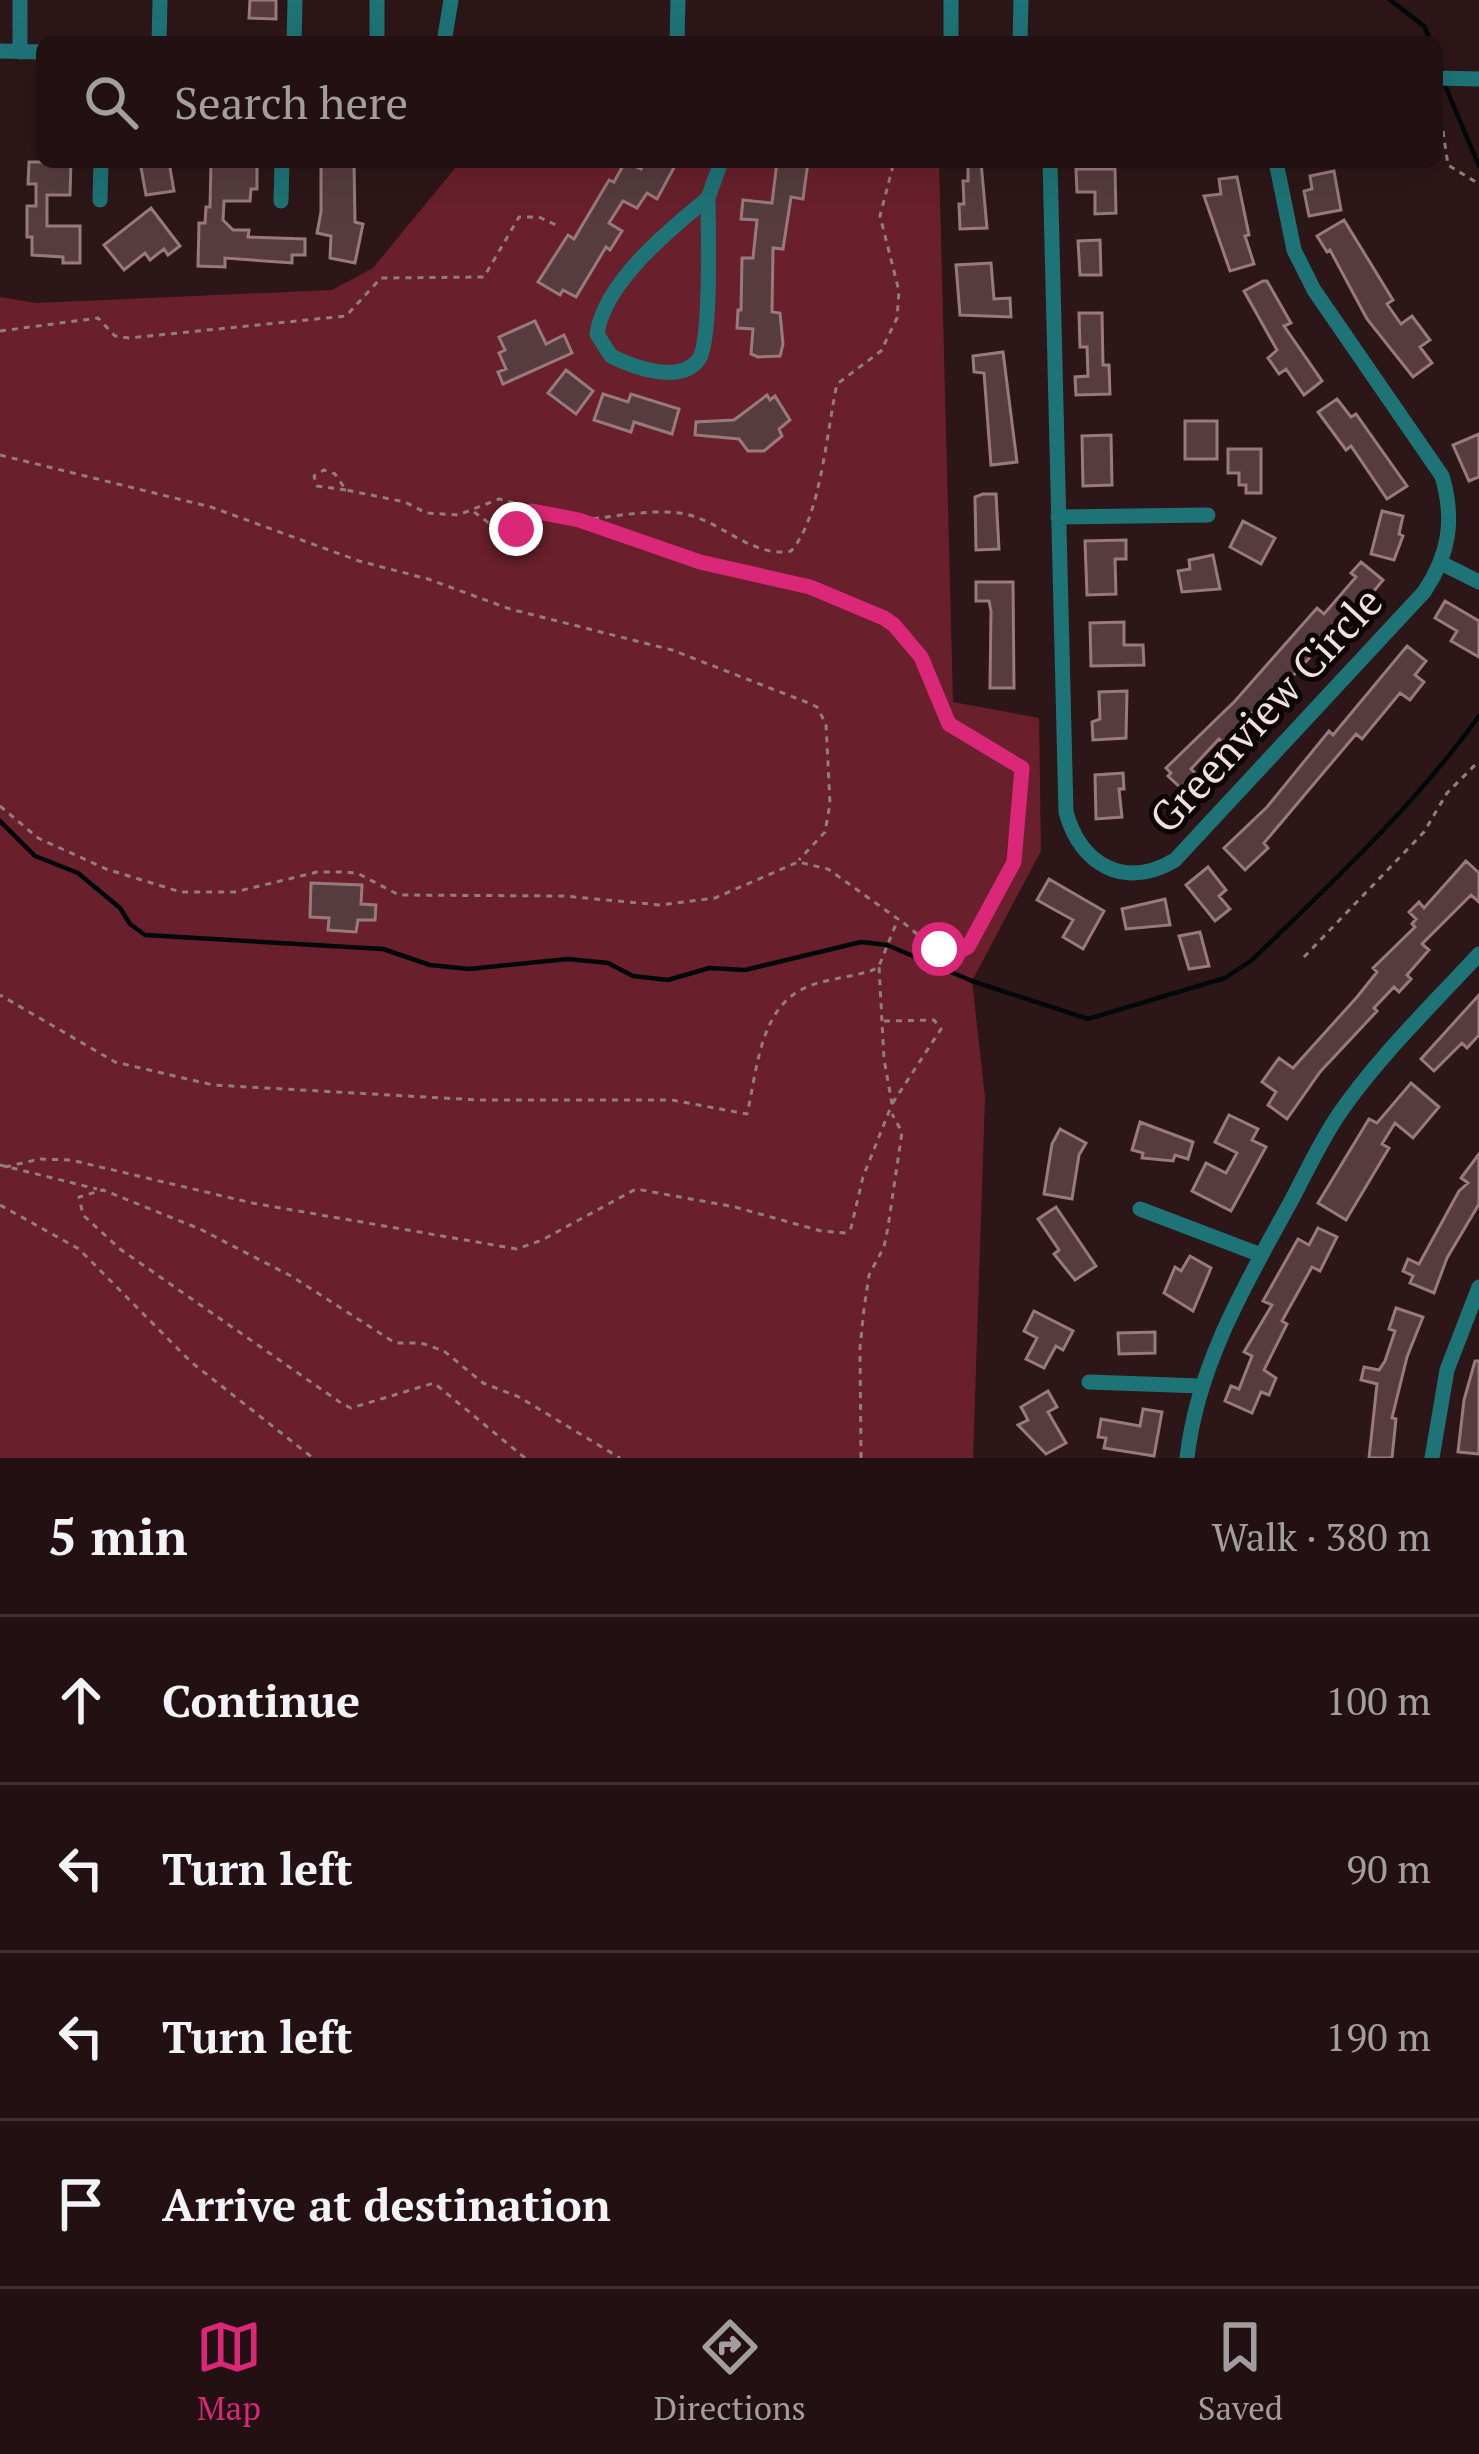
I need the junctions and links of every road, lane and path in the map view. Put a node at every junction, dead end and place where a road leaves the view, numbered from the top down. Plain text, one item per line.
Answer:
1 (20, 0) edge
2 (160, 0) edge
3 (295, 0) edge
4 (377, 0) edge
5 (451, 0) edge
6 (677, 0) edge
7 (952, 0) edge
8 (1021, 0) edge
9 (159, 36) edge
10 (294, 36) edge
11 (376, 36) edge
12 (445, 36) edge
13 (676, 36) edge
14 (951, 36) edge
15 (1020, 36) edge
16 (0, 52) edge
17 (20, 52) junction
18 (36, 52) edge
19 (1444, 78) edge
20 (1479, 79) edge
21 (1443, 131) dead end
22 (101, 168) edge
23 (282, 168) edge
24 (719, 168) edge
25 (892, 168) edge
26 (1050, 168) edge
27 (1277, 168) edge
28 (1479, 184) edge
29 (708, 198) junction
30 (100, 200) dead end
31 (281, 201) dead end
32 (556, 225) dead end
33 (0, 331) edge
34 (0, 455) edge
35 (346, 490) junction
36 (472, 510) junction
37 (532, 511) junction
38 (1208, 515) dead end
39 (1058, 517) junction
40 (579, 520) junction
41 (1443, 564) junction
42 (1479, 582) edge
43 (1479, 761) edge
44 (0, 806) edge
45 (798, 862) junction
46 (898, 919) junction
47 (1479, 954) edge
48 (1304, 957) dead end
49 (879, 966) junction
50 (0, 995) edge
51 (882, 1021) junction
52 (892, 1104) junction
53 (891, 1112) junction
54 (3, 1166) edge
55 (103, 1190) junction
56 (0, 1204) edge
57 (1141, 1209) dead end
58 (1261, 1255) junction
59 (1479, 1287) edge
60 (1089, 1382) dead end
61 (1200, 1387) junction
62 (314, 1458) edge
63 (525, 1458) edge
64 (620, 1458) edge
65 (861, 1458) edge
66 (1187, 1458) edge
67 (1432, 1458) edge

1 - 17 street
2 - 9 street
3 - 10 street
4 - 11 street
5 - 12 street
6 - 13 street
7 - 14 street
8 - 15 street
16 - 17 street
17 - 18 street
19 - 20 street
21 - 28 path
22 - 30 street
23 - 31 street
24 - 29 street
25 - 40 path
26 - 39 street, Greenview Circle
27 - 41 street
29 - 29 street
32 - 33 path
34 - 45 path
35 - 35 path
35 - 36 path
36 - 37 path
36 - 37 path
37 - 40 path
38 - 39 street
39 - 41 street, Greenview Circle
40 - 46 path
41 - 42 street
43 - 48 path
44 - 45 path
45 - 46 path
46 - 49 path
47 - 58 street
49 - 50 path
49 - 51 path
51 - 52 path
51 - 52 path
52 - 53 path
53 - 54 path
53 - 65 path
54 - 55 path
55 - 63 path
55 - 64 path
56 - 62 path
57 - 58 street
58 - 61 street
59 - 67 street
60 - 61 street
61 - 66 street

